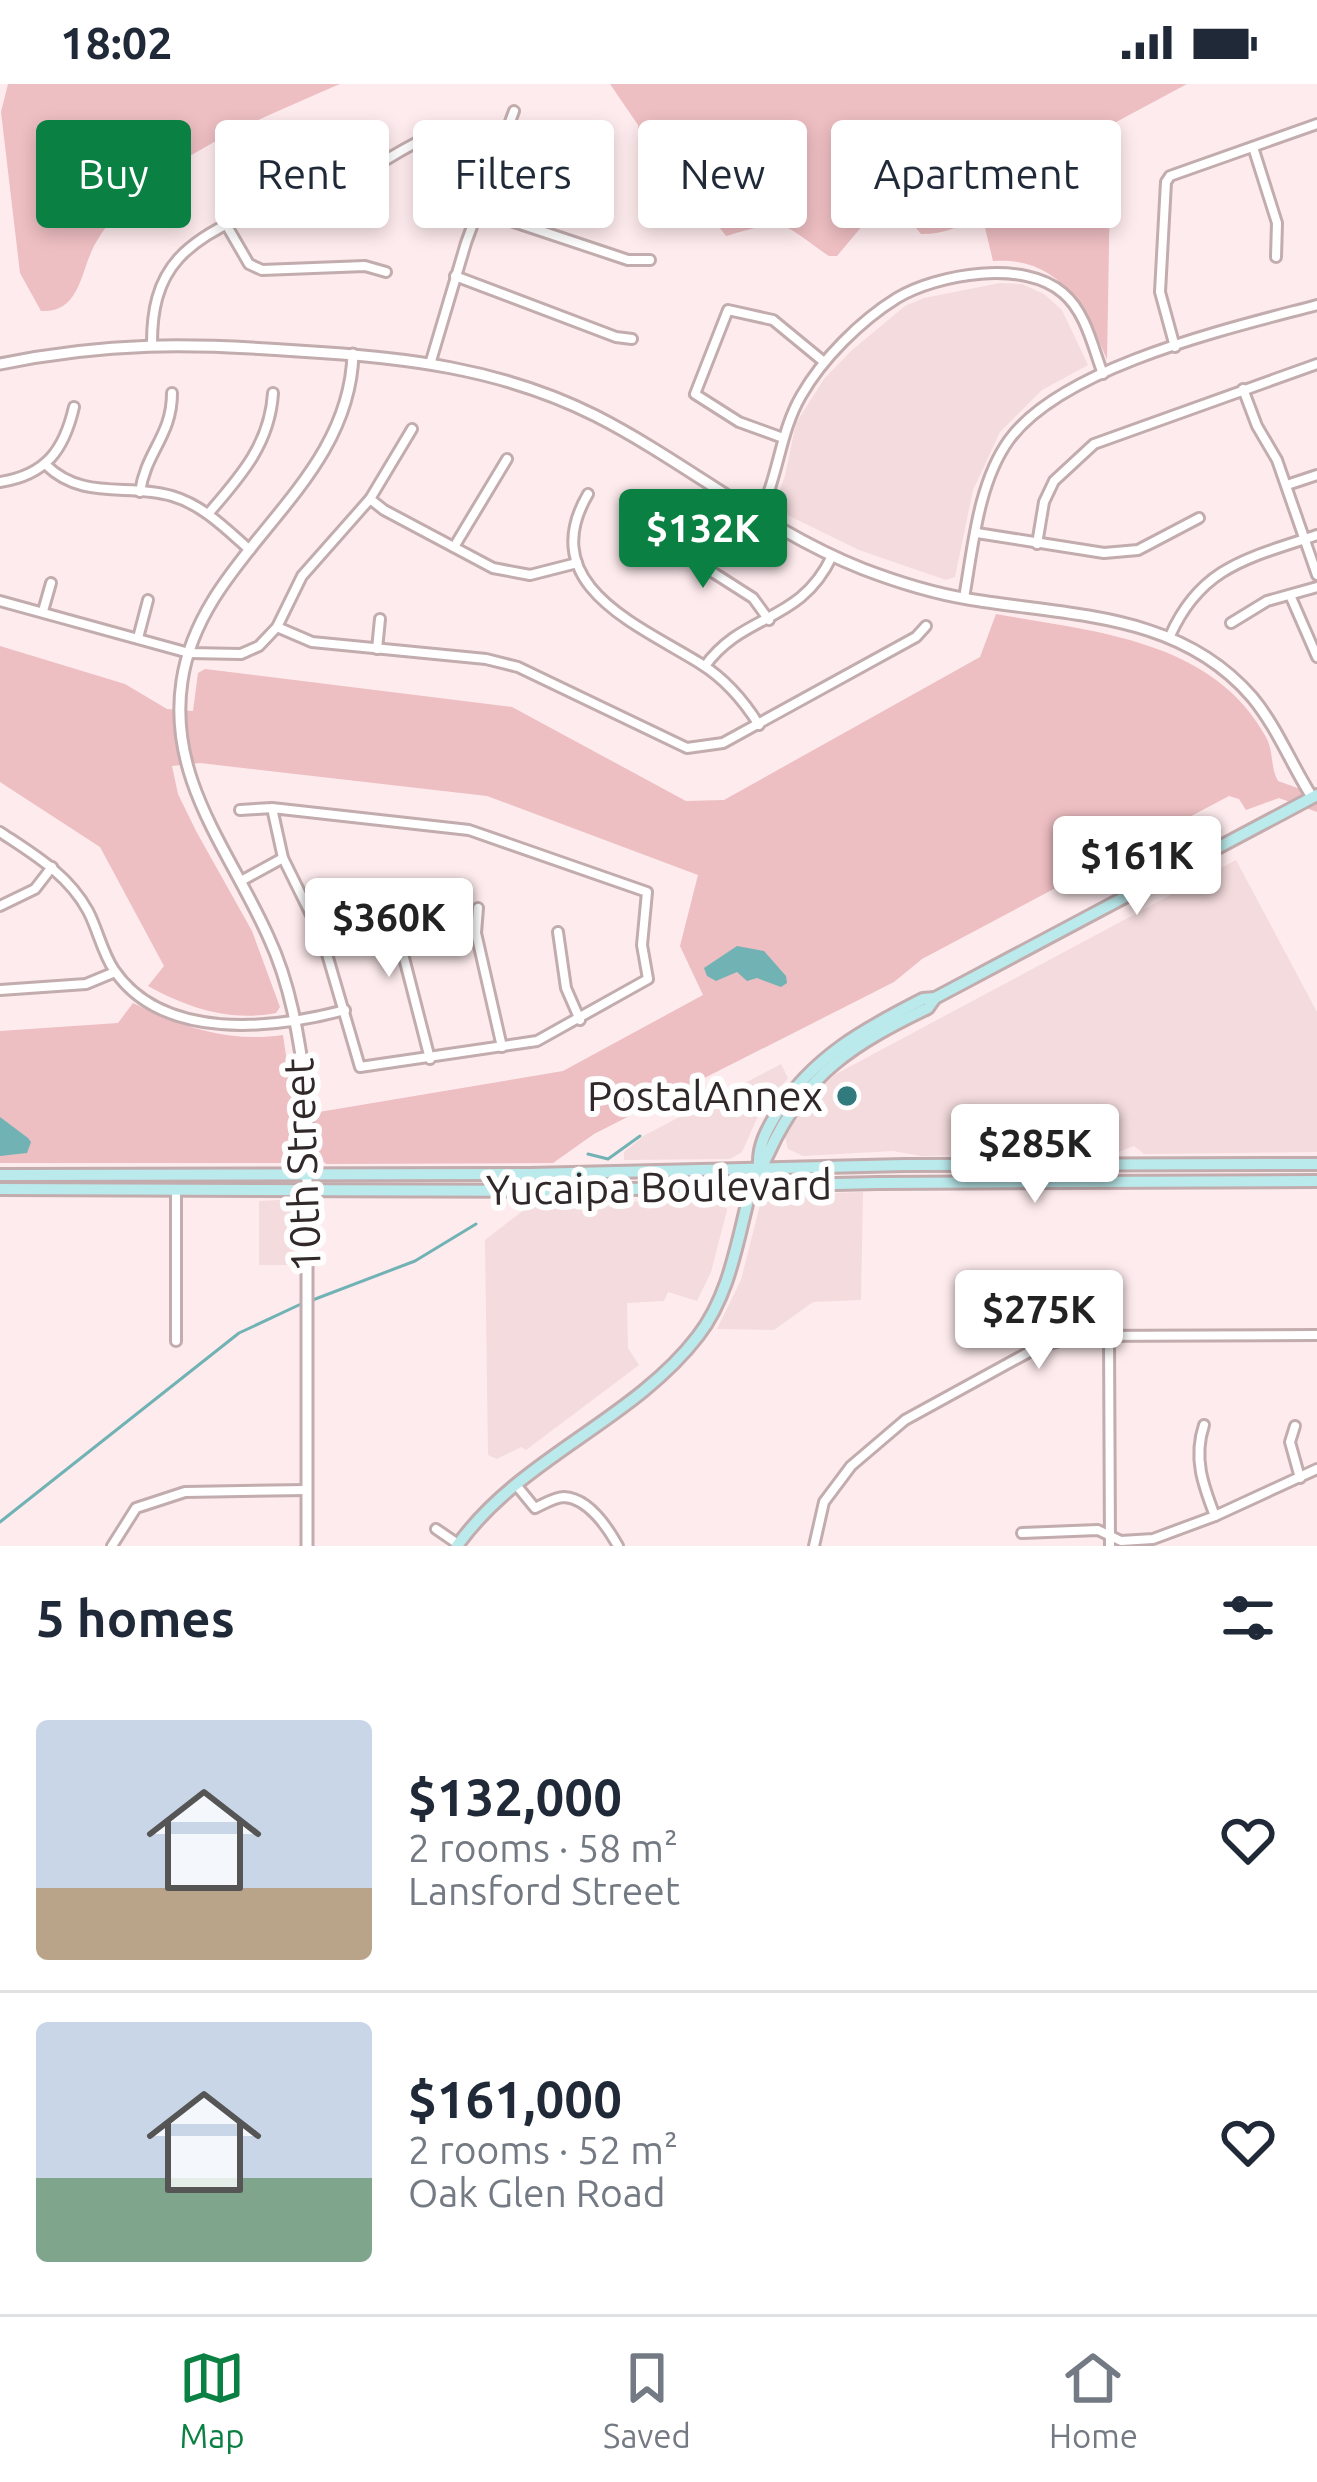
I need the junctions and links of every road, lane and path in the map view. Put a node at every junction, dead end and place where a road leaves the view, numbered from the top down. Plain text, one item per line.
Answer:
1 (514, 111) dead end
2 (511, 120) edge
3 (1317, 124) edge
4 (1253, 147) junction
5 (224, 228) edge
6 (228, 228) edge
7 (471, 228) edge
8 (532, 228) edge
9 (1276, 257) dead end
10 (650, 260) dead end
11 (386, 272) dead end
12 (454, 276) junction
13 (1317, 304) edge
14 (632, 339) dead end
15 (152, 344) junction
16 (1174, 347) junction
17 (353, 354) junction
18 (431, 362) junction
19 (824, 362) junction
20 (0, 364) edge
21 (1317, 364) edge
22 (1103, 374) junction
23 (1243, 388) junction
24 (172, 393) dead end
25 (273, 393) dead end
26 (74, 407) dead end
27 (412, 429) dead end
28 (783, 438) junction
29 (507, 459) dead end
30 (46, 465) junction
31 (1317, 475) edge
32 (0, 482) edge
33 (1287, 485) junction
34 (140, 492) junction
35 (588, 494) dead end
36 (370, 499) junction
37 (208, 514) junction
38 (758, 518) junction
39 (1199, 518) dead end
40 (976, 532) junction
41 (1317, 535) edge
42 (1305, 539) junction
43 (673, 541) dead end
44 (1037, 544) junction
45 (454, 547) junction
46 (251, 550) junction
47 (832, 556) junction
48 (578, 563) junction
49 (1317, 574) edge
50 (51, 583) dead end
51 (1317, 587) edge
52 (1289, 595) junction
53 (964, 598) junction
54 (148, 600) dead end
55 (0, 602) edge
56 (43, 611) junction
57 (380, 619) dead end
58 (769, 620) junction
59 (1231, 623) dead end
60 (926, 626) dead end
61 (277, 627) junction
62 (1170, 637) junction
63 (138, 638) junction
64 (377, 649) junction
65 (189, 653) junction
66 (1317, 657) edge
67 (705, 666) junction
68 (759, 725) junction
69 (1316, 800) edge
70 (272, 808) junction
71 (240, 810) dead end
72 (0, 832) edge
73 (284, 858) junction
74 (52, 867) junction
75 (241, 881) junction
76 (392, 896) dead end
77 (0, 905) edge
78 (478, 908) dead end
79 (558, 932) dead end
80 (115, 972) junction
81 (0, 990) edge
82 (345, 1010) junction
83 (580, 1020) junction
84 (296, 1023) junction
85 (502, 1047) junction
86 (430, 1059) junction
87 (1317, 1164) edge
88 (759, 1168) junction
89 (0, 1175) edge
90 (1317, 1181) edge
91 (307, 1183) junction
92 (753, 1185) junction
93 (176, 1189) junction
94 (0, 1190) edge
95 (1109, 1335) junction
96 (1317, 1335) edge
97 (176, 1341) dead end
98 (1204, 1425) dead end
99 (1295, 1426) dead end
100 (1317, 1469) edge
101 (1300, 1478) junction
102 (517, 1486) junction
103 (307, 1490) junction
104 (1215, 1516) junction
105 (436, 1529) dead end
106 (1110, 1532) junction
107 (1022, 1533) dead end
108 (458, 1545) edge
109 (112, 1546) edge
110 (307, 1546) edge
111 (618, 1546) edge
112 (814, 1546) edge
113 (1110, 1546) edge

1 - 2 street
3 - 4 street
4 - 9 street
4 - 16 street
5 - 15 street
6 - 11 street
7 - 12 street
8 - 10 street
12 - 14 street
12 - 18 street
13 - 16 street
15 - 17 street
15 - 20 street
16 - 22 street
17 - 18 street
17 - 46 street, 10th Street
18 - 38 street
19 - 22 street
19 - 28 street
19 - 28 street
21 - 23 street
22 - 40 street
23 - 33 street
23 - 44 street
24 - 34 street
25 - 37 street
26 - 30 street
27 - 36 street
28 - 38 street
29 - 45 street
30 - 32 street
30 - 34 street
31 - 33 street
33 - 42 street
34 - 37 street
35 - 48 street
36 - 45 street
36 - 61 street
37 - 46 street
38 - 47 street
39 - 44 street
40 - 44 street
40 - 53 street
41 - 42 street
42 - 49 street
42 - 62 street
43 - 58 street
45 - 48 street
46 - 65 street, 10th Street
47 - 53 street
47 - 58 street
48 - 67 street
50 - 56 street
51 - 52 street
52 - 59 street
52 - 66 street
53 - 62 street
54 - 63 street
55 - 56 street
56 - 63 street
57 - 64 street
58 - 67 street
60 - 68 street
61 - 64 street
61 - 65 street
62 - 69 street
63 - 65 street
64 - 68 street
65 - 75 street, 10th Street
67 - 68 street
69 - 88 main road
70 - 71 street
70 - 73 street
70 - 83 street
72 - 74 street
73 - 75 street
73 - 82 street
74 - 77 street
74 - 80 street
75 - 84 street, 10th Street
76 - 86 street
78 - 85 street
79 - 83 street
80 - 81 street
80 - 84 street
82 - 84 street
82 - 86 street
83 - 85 street
84 - 91 street, 10th Street
85 - 86 street
87 - 88 main road, Yucaipa Boulevard
88 - 91 main road, Yucaipa Boulevard
88 - 92 main road
89 - 91 main road, Yucaipa Boulevard
90 - 92 main road, Yucaipa Boulevard
91 - 92 main road, Yucaipa Boulevard
91 - 93 main road, Yucaipa Boulevard
91 - 103 street, 10th Street
92 - 102 main road
93 - 94 main road, Yucaipa Boulevard
93 - 97 street
95 - 96 street
95 - 106 street
95 - 112 street
98 - 104 street
99 - 101 street
100 - 101 street
101 - 104 street
102 - 108 main road
102 - 111 street
103 - 109 street
103 - 110 street, 10th Street
104 - 106 street
105 - 108 street
106 - 107 street
106 - 113 street

